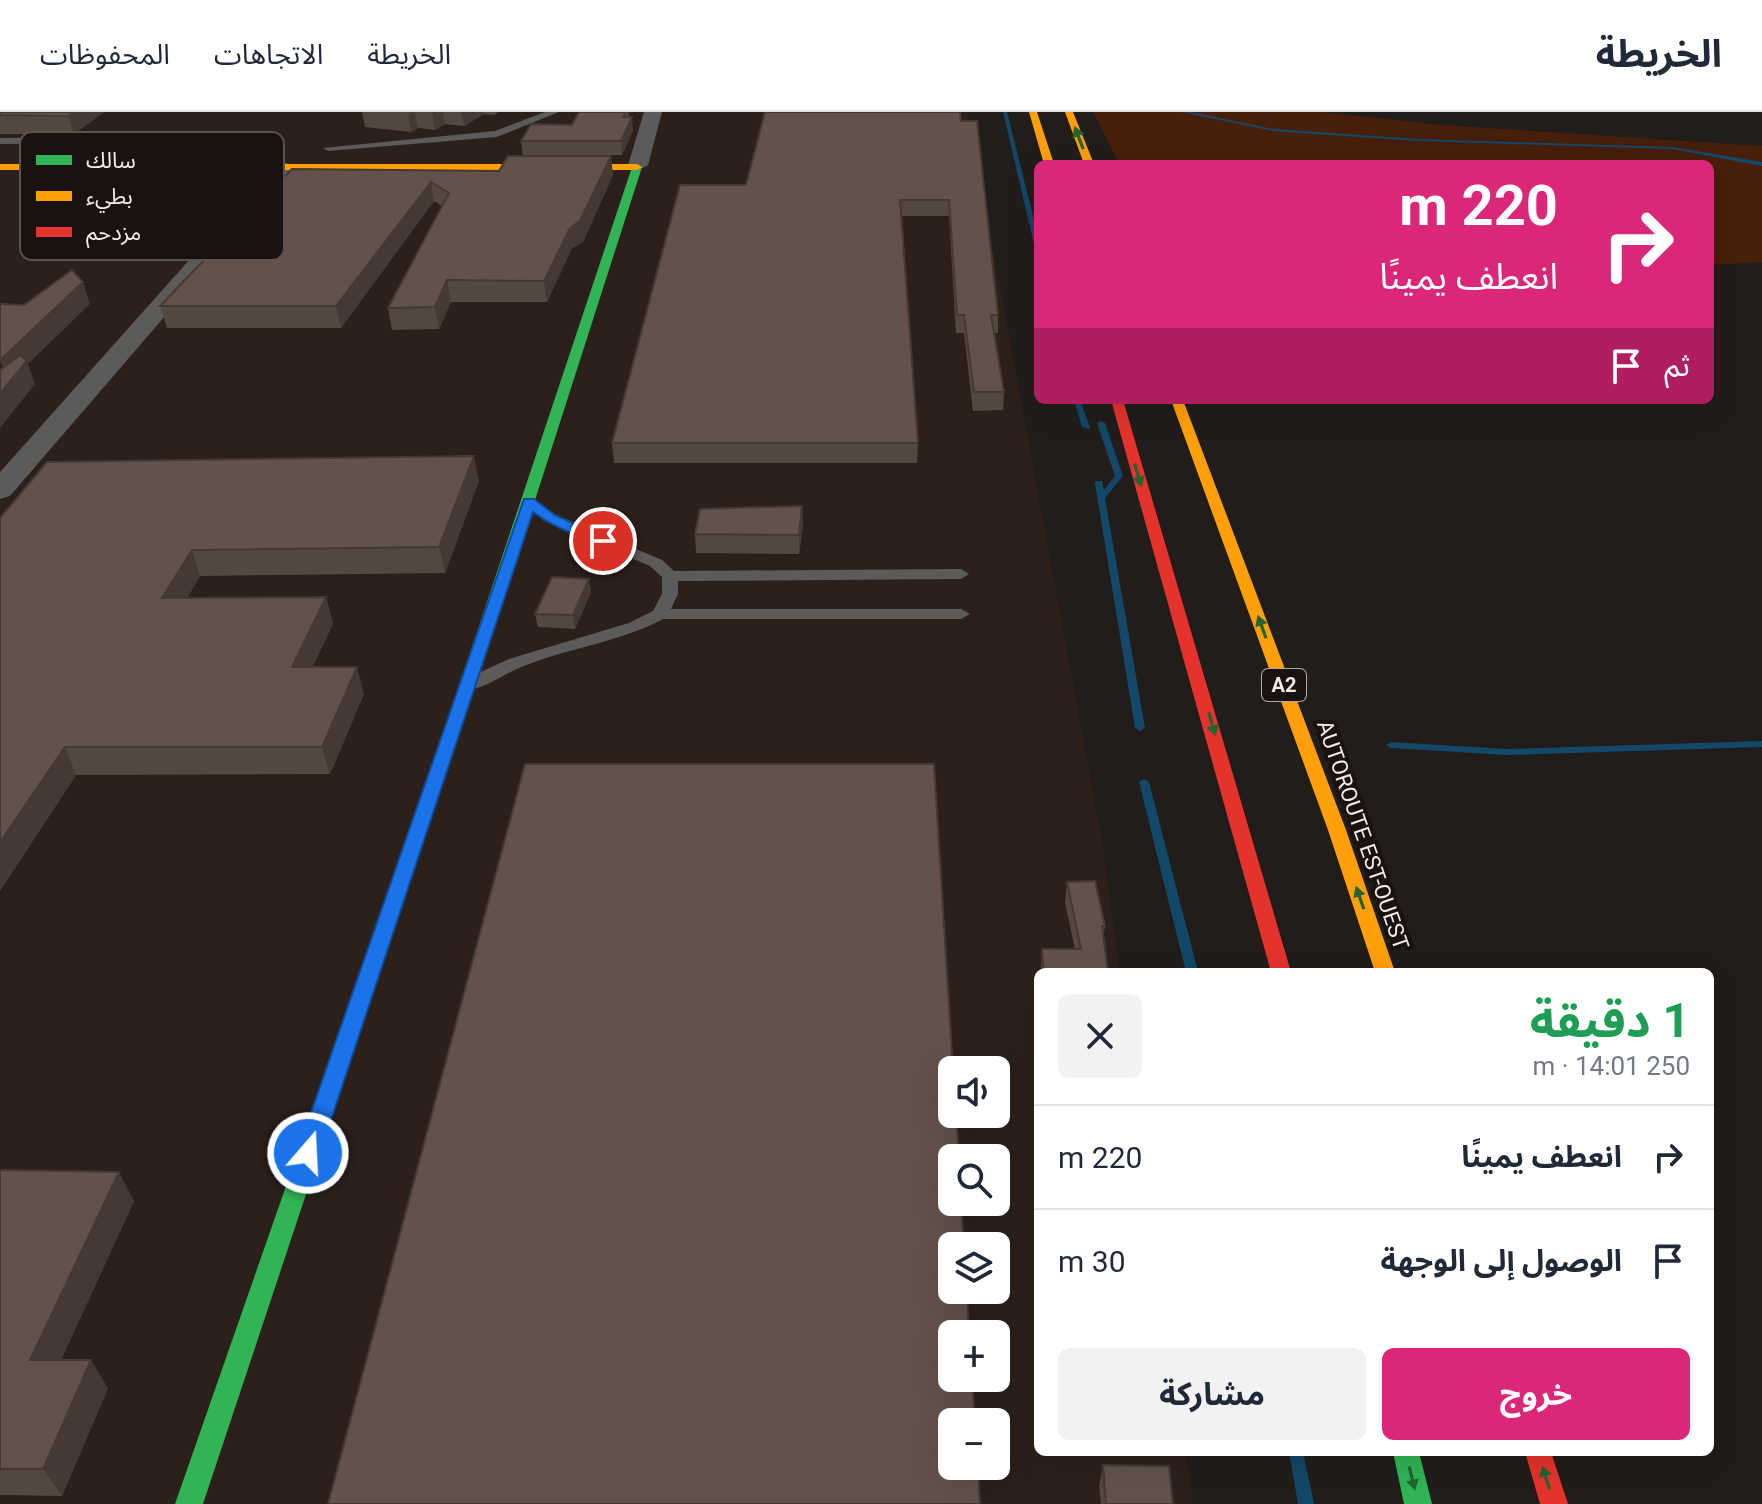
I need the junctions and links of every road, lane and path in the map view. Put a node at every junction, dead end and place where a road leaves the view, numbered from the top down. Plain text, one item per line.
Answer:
1 (554, 112) edge
2 (653, 112) edge
3 (1033, 112) edge
4 (1069, 112) edge
5 (0, 141) edge
6 (20, 141) edge
7 (403, 143) junction
8 (328, 148) dead end
9 (1048, 160) edge
10 (1087, 160) edge
11 (638, 165) junction
12 (0, 167) edge
13 (20, 167) edge
14 (387, 167) junction
15 (284, 168) edge
16 (201, 260) edge
17 (1118, 404) edge
18 (1178, 404) edge
19 (0, 490) edge
20 (529, 502) junction
21 (961, 574) dead end
22 (670, 576) junction
23 (660, 614) junction
24 (961, 614) dead end
25 (467, 685) junction
26 (1280, 968) edge
27 (1384, 968) edge
28 (1407, 1456) edge
29 (1539, 1456) edge
30 (189, 1504) edge
31 (1418, 1504) edge
32 (1554, 1504) edge

1 - 7 lane
2 - 11 street
3 - 9 main road
10 -> 4 main road
5 - 6 lane
7 - 8 lane
7 - 14 lane
11 - 14 main road
11 - 20 main road
12 - 13 main road
14 - 15 main road
16 - 19 street
17 -> 26 main road
27 -> 18 main road, AUTOROUTE EST-OUEST / A2
20 - 22 lane
20 - 25 main road
21 - 22 lane
22 - 23 lane
23 - 24 lane
23 - 25 lane
25 - 30 main road
28 -> 31 main road
32 -> 29 main road

